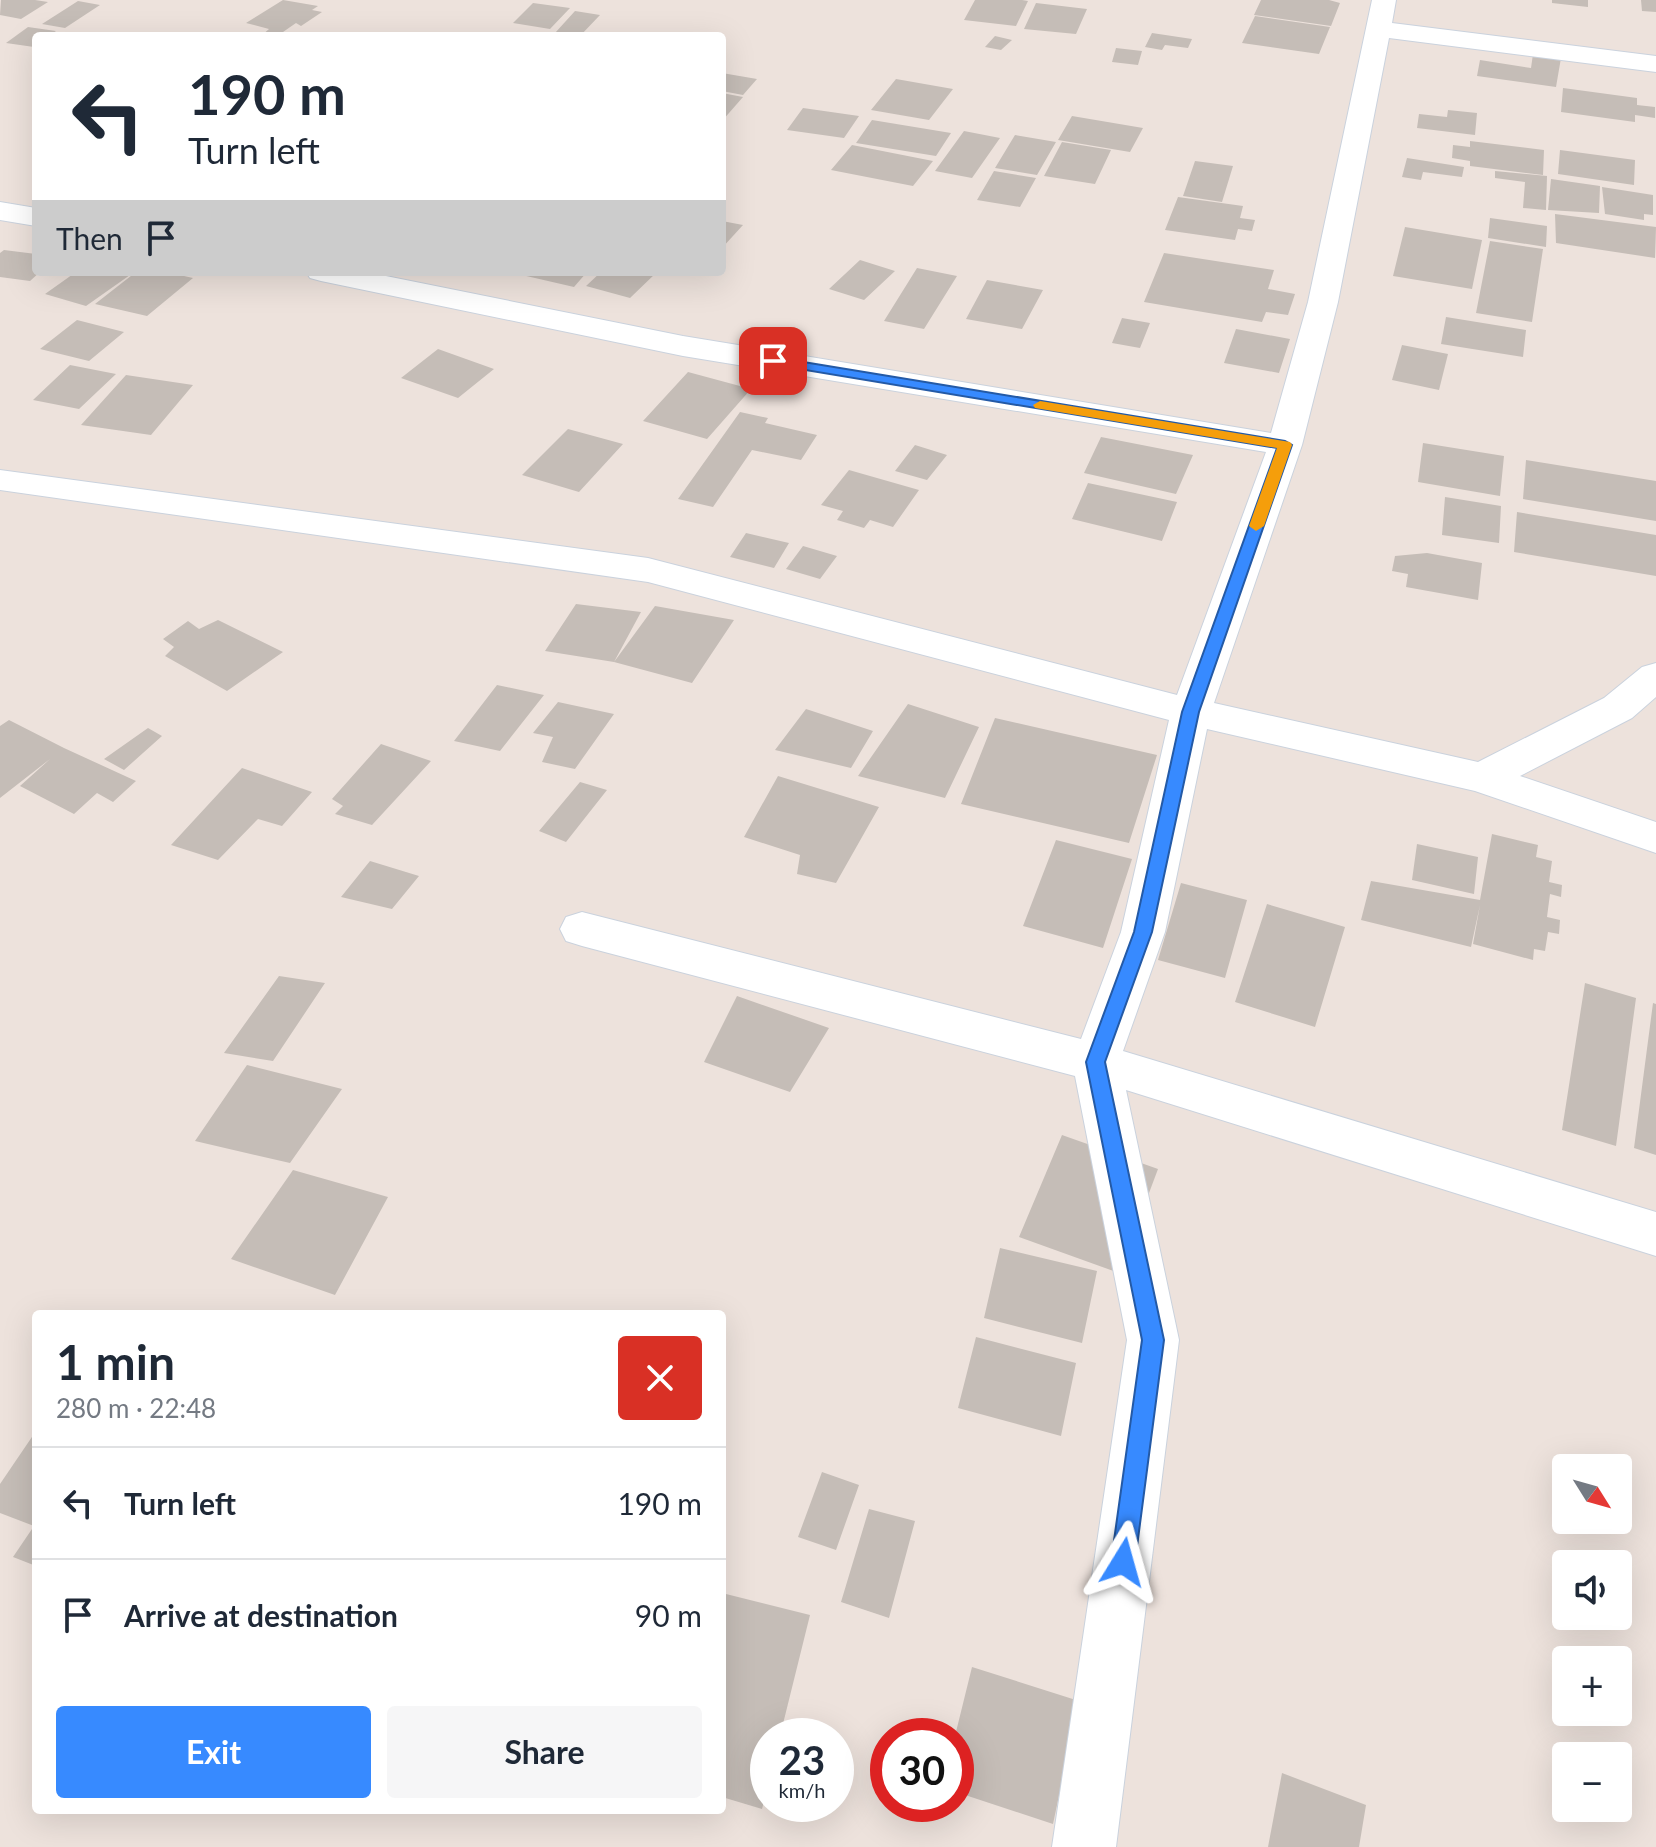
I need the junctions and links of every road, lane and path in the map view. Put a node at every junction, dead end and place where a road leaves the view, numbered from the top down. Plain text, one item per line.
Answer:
1 (1381, 14) edge
2 (1656, 64) edge
3 (0, 211) edge
4 (32, 216) edge
5 (341, 276) edge
6 (1285, 445) junction
7 (0, 480) edge
8 (1656, 676) edge
9 (1191, 712) junction
10 (1482, 778) junction
11 (1656, 838) edge
12 (582, 929) dead end
13 (1096, 1062) junction
14 (1656, 1234) edge
15 (1084, 1847) edge

1 - 2 street
1 - 6 street
3 - 4 street
5 - 6 street
6 - 9 street
7 - 9 street
8 - 10 street
9 - 10 street
9 - 13 street
10 - 11 street
12 - 13 street
13 - 14 street
13 - 15 street

